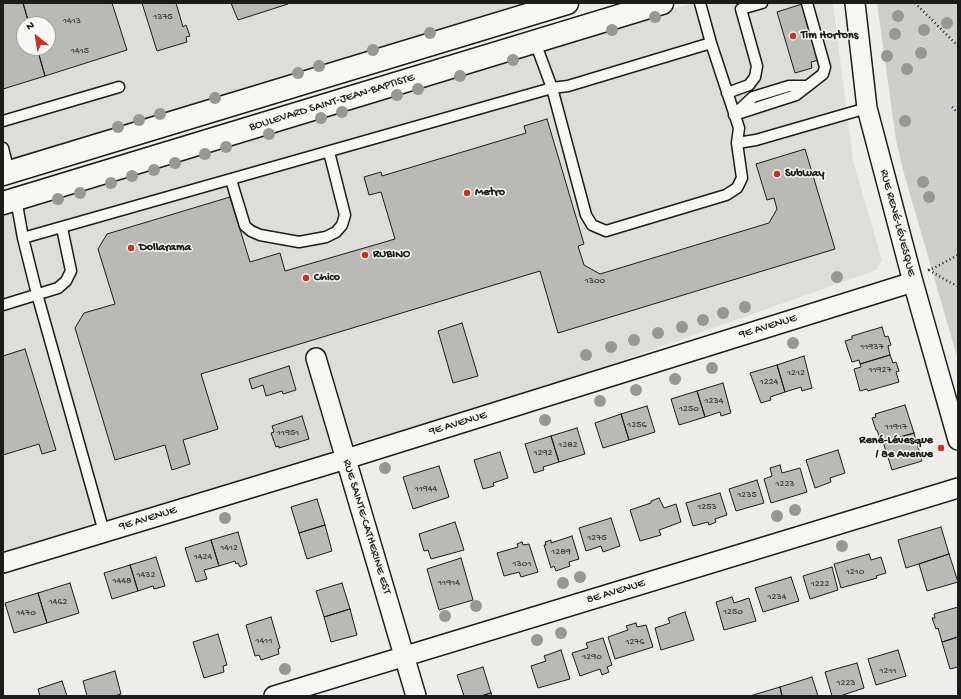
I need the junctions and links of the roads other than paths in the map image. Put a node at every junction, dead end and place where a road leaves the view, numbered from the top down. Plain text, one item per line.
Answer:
1 (567, 3) edge
2 (662, 3) edge
3 (700, 3) edge
4 (762, 3) edge
5 (807, 3) edge
6 (855, 3) edge
7 (526, 16) junction
8 (535, 42) junction
9 (711, 43) junction
10 (119, 87) dead end
11 (552, 88) junction
12 (727, 93) junction
13 (868, 108) junction
14 (734, 115) junction
15 (3, 121) edge
16 (737, 143) junction
17 (3, 148) edge
18 (329, 152) junction
19 (6, 173) edge
20 (231, 180) junction
21 (10, 201) edge
22 (62, 228) junction
23 (23, 238) junction
24 (912, 279) junction
25 (37, 294) junction
26 (3, 305) edge
27 (316, 358) dead end
28 (958, 440) edge
29 (346, 459) junction
30 (958, 488) edge
31 (104, 532) junction
32 (3, 563) edge
33 (404, 656) junction
34 (274, 696) edge
35 (416, 696) edge

1 - 7 main road
2 - 8 main road, BOULEVARD SAINT-JEAN-BAPTISTE
3 - 9 lane
4 - 12 lane
5 - 14 lane
6 - 13 street, RUE RENÉ-LÉVESQUE
7 - 8 main road
7 - 19 main road
8 - 11 lane
8 - 21 main road, BOULEVARD SAINT-JEAN-BAPTISTE
9 - 11 lane
9 - 12 lane
10 - 15 lane
11 - 16 lane
11 - 18 lane
12 - 14 lane
13 - 16 lane
13 - 24 street, RUE RENÉ-LÉVESQUE
14 - 16 lane
17 - 19 lane
18 - 20 lane
18 - 20 lane
19 - 21 main road
20 - 22 lane
21 - 23 lane
22 - 23 lane
22 - 25 lane
23 - 25 lane
24 - 28 street, RUE RENÉ-LÉVESQUE
24 - 29 street, 9E AVENUE
25 - 26 lane
25 - 31 lane
27 - 29 street, RUE SAINTE-CATHERINE EST
29 - 31 street, 9E AVENUE
29 - 33 street, RUE SAINTE-CATHERINE EST
30 - 33 street, 8E AVENUE
31 - 32 street, 9E AVENUE
33 - 34 street, 8E AVENUE
33 - 35 street, RUE SAINTE-CATHERINE EST

